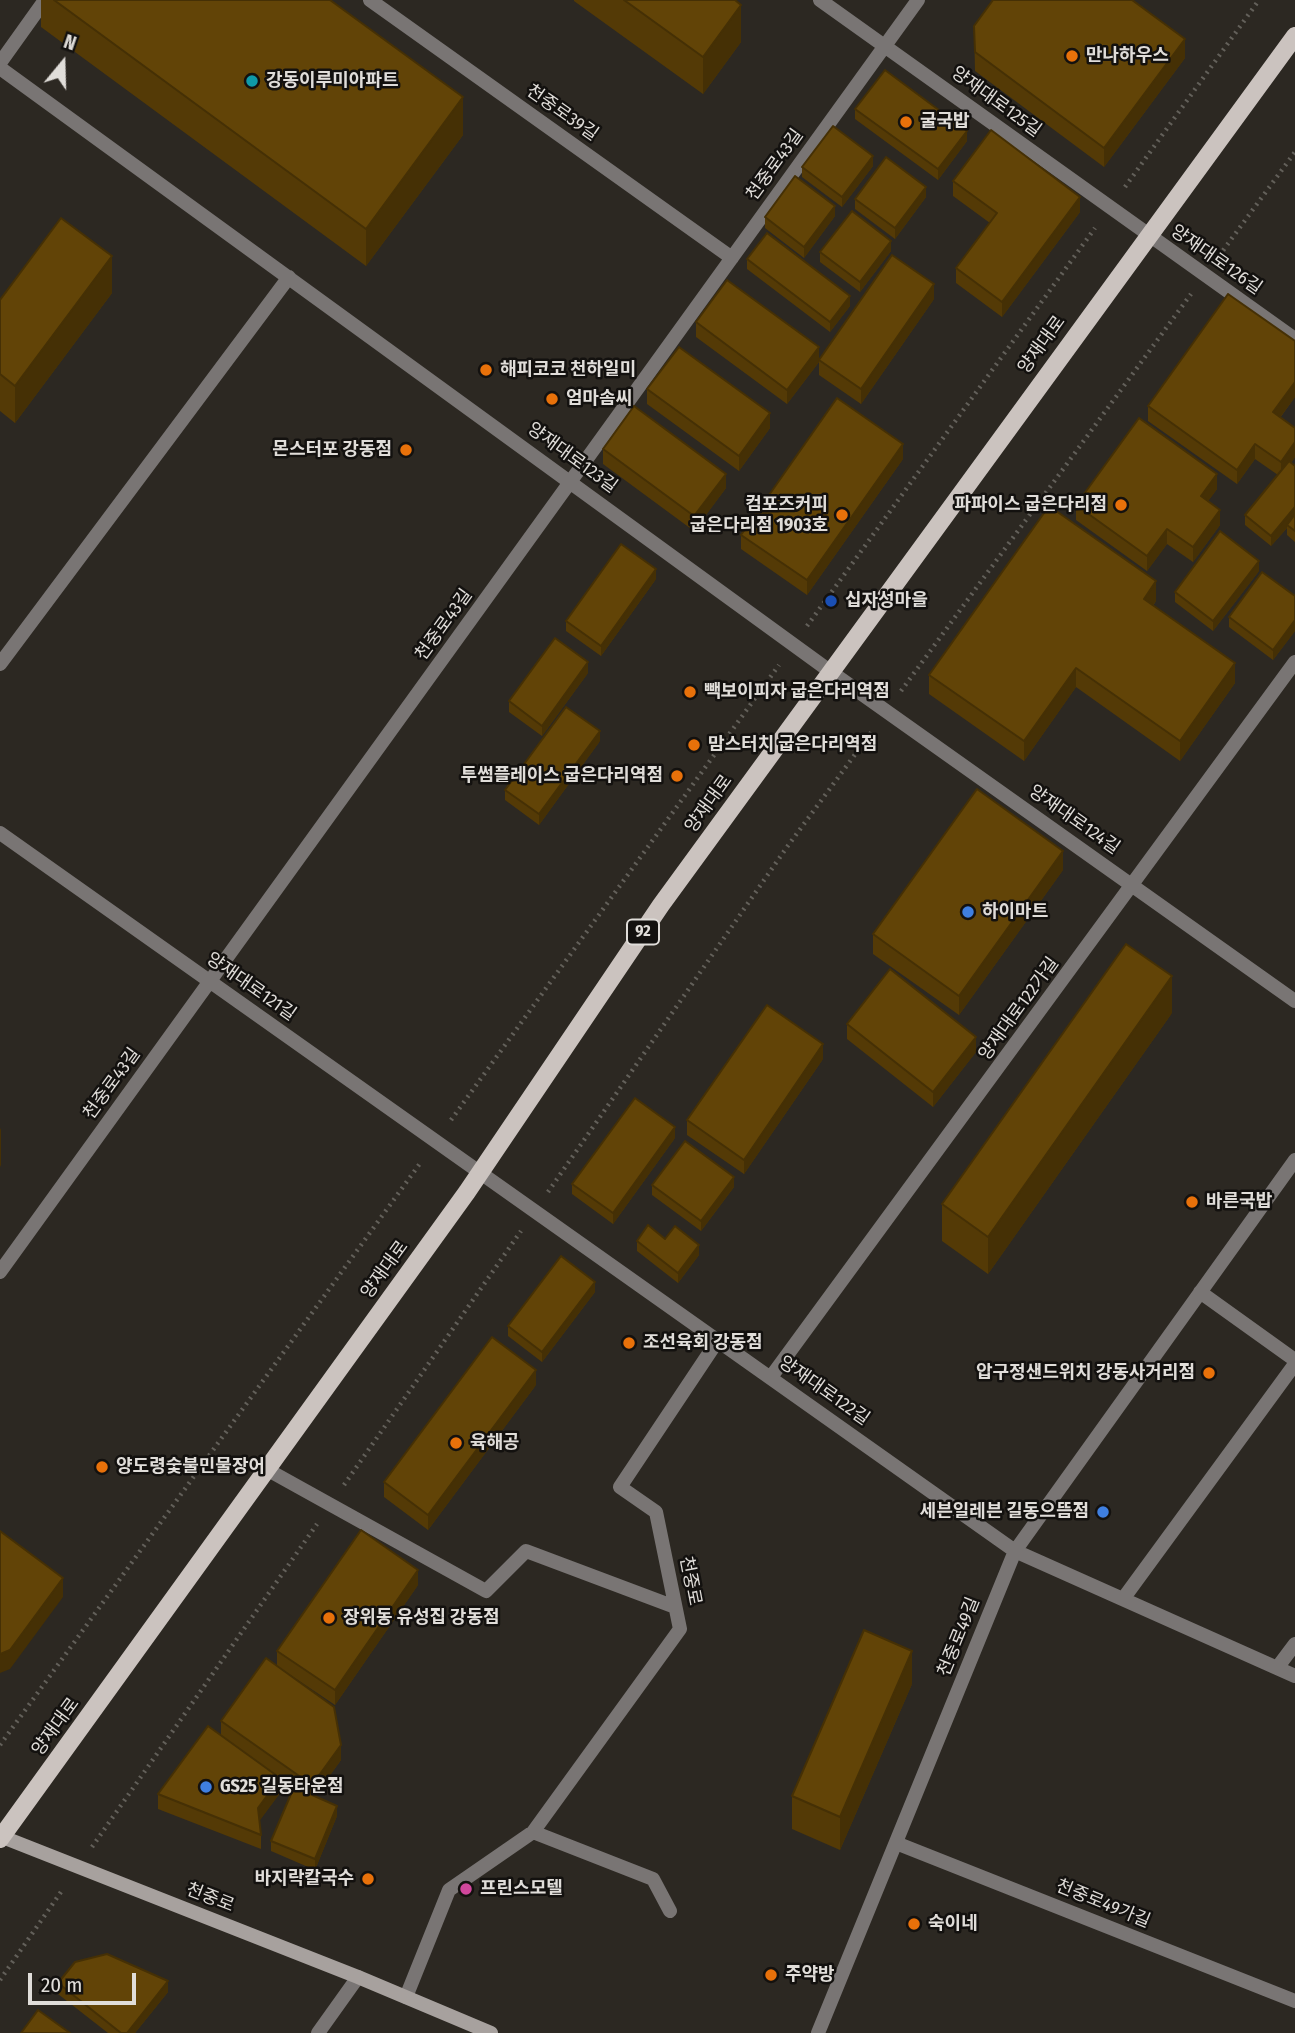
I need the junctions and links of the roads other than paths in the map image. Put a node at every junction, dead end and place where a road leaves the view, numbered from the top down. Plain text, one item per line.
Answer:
1 (45, 0) edge
2 (370, 0) edge
3 (820, 0) edge
4 (918, 0) edge
5 (1295, 36) edge
6 (885, 46) junction
7 (0, 66) edge
8 (1148, 236) junction
9 (732, 258) junction
10 (289, 277) junction
11 (1295, 340) edge
12 (571, 481) junction
13 (1295, 662) edge
14 (0, 664) edge
15 (831, 672) junction
16 (0, 833) edge
17 (1133, 886) junction
18 (209, 982) junction
19 (1295, 1001) edge
20 (1295, 1160) edge
21 (479, 1173) junction
22 (0, 1272) edge
23 (1200, 1292) junction
24 (718, 1340) junction
25 (1295, 1362) edge
26 (771, 1377) junction
27 (268, 1470) junction
28 (1015, 1551) junction
29 (1123, 1599) junction
30 (675, 1607) junction
31 (1295, 1644) edge
32 (1277, 1668) junction
33 (1295, 1676) edge
34 (533, 1832) junction
35 (1, 1837) edge
36 (896, 1843) junction
37 (670, 1911) dead end
38 (358, 1977) junction
39 (406, 1997) junction
40 (1295, 2001) edge
41 (318, 2033) edge
42 (491, 2033) edge
43 (818, 2033) edge

1 - 7 street
2 - 9 street, 천중로39길
3 - 6 street, 양재대로125길
4 - 6 street, 천중로43길
5 - 8 main road, 양재대로 / 92
6 - 8 street, 양재대로125길
6 - 9 street, 천중로43길
7 - 10 street, 양재대로123길
8 - 11 street, 양재대로126길
8 - 15 main road, 양재대로 / 92
9 - 12 street, 천중로43길
10 - 12 street, 양재대로123길
10 - 14 street
12 - 15 street, 양재대로123길
12 - 18 street, 천중로43길
13 - 17 street, 양재대로122가길
15 - 17 street, 양재대로124길
15 - 21 main road, 양재대로 / 92
16 - 18 street, 양재대로121길
17 - 19 street, 양재대로124길
17 - 26 street, 양재대로122가길
18 - 21 street, 양재대로121길
18 - 22 street, 천중로43길
20 - 23 street, 천중로49길
21 - 24 street, 양재대로122길
21 - 27 main road, 양재대로 / 92
23 - 25 street
23 - 28 street, 천중로49길
24 - 26 street, 양재대로122길
24 - 30 street, 천중로
25 - 29 street
26 - 28 street, 양재대로122길
27 - 30 street
27 - 35 main road, 양재대로 / 92
28 - 29 street, 양재대로122길
28 - 36 street, 천중로49길
29 - 32 street, 양재대로122길
30 - 34 street, 천중로
31 - 32 street
32 - 33 street, 양재대로122길
34 - 37 street
34 - 39 street, 천중로
35 - 38 main road, 천중로
36 - 40 street, 천중로49가길
36 - 43 street, 천중로49길
38 - 39 main road, 천중로
38 - 41 street
39 - 42 main road, 천중로

